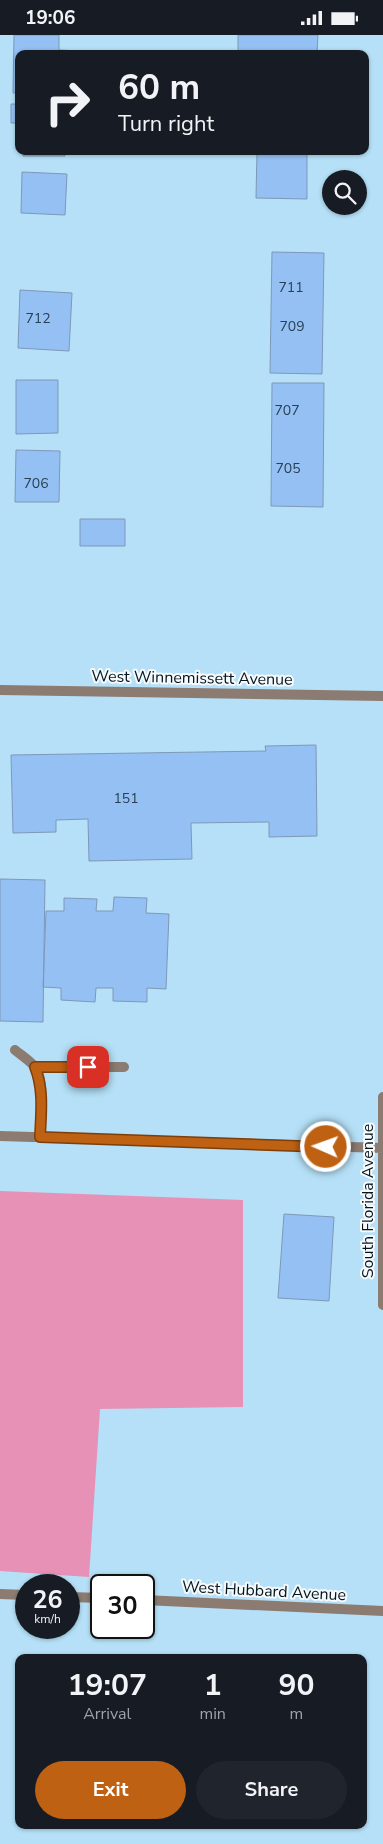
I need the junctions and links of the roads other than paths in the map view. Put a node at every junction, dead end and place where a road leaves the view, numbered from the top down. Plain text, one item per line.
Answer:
1 (0, 690) edge
2 (383, 696) edge
3 (16, 1050) dead end
4 (35, 1067) junction
5 (124, 1067) dead end
6 (383, 1097) edge
7 (0, 1136) edge
8 (40, 1137) junction
9 (382, 1148) edge
10 (383, 1305) edge
11 (0, 1594) edge
12 (15, 1595) edge
13 (155, 1601) edge
14 (383, 1611) edge

1 - 2 street, West Winnemissett Avenue
3 - 4 street
4 - 5 street
4 - 8 street
6 - 9 street, South Florida Avenue
7 - 8 street
8 - 9 street
9 - 10 street, South Florida Avenue
11 - 12 street
13 - 14 street, West Hubbard Avenue

